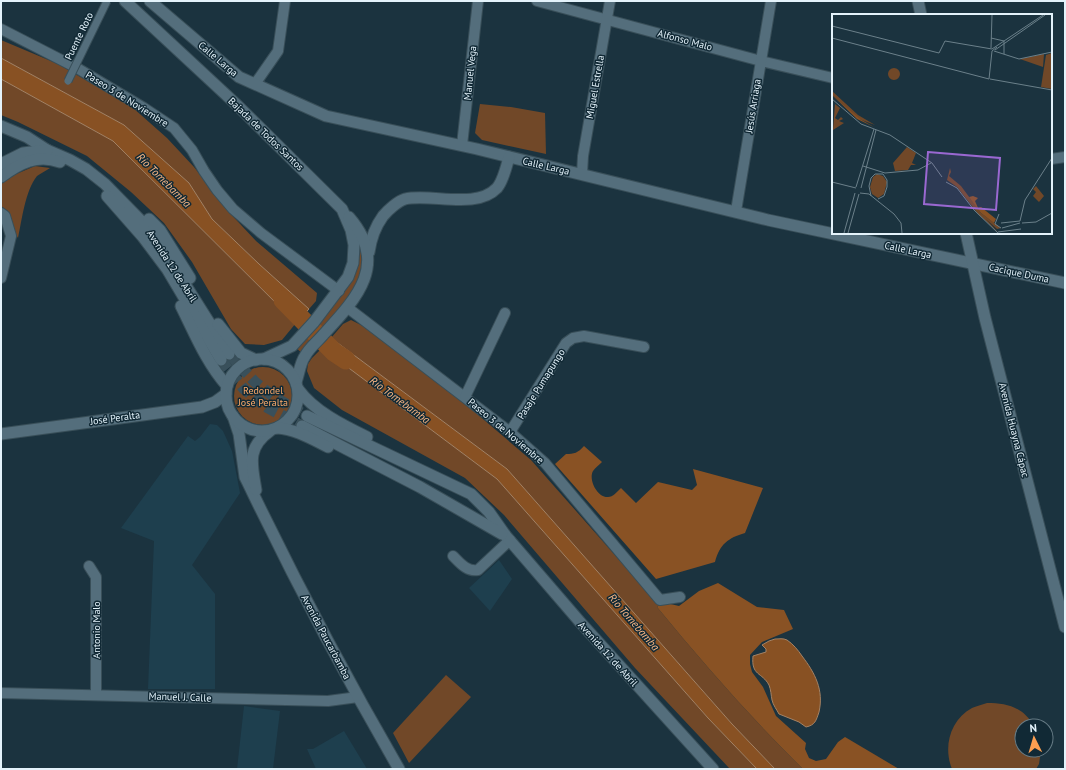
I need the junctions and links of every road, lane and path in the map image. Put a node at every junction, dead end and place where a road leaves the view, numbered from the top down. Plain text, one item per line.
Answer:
1 (107, 1) edge
2 (125, 1) edge
3 (150, 1) edge
4 (285, 1) edge
5 (478, 1) edge
6 (537, 1) edge
7 (610, 1) edge
8 (772, 1) edge
9 (918, 1) edge
10 (920, 14) edge
11 (607, 19) junction
12 (1, 29) edge
13 (761, 61) junction
14 (832, 78) edge
15 (68, 81) dead end
16 (255, 84) junction
17 (1, 126) edge
18 (27, 137) junction
19 (462, 145) junction
20 (46, 150) junction
21 (509, 157) junction
22 (1065, 157) edge
23 (1052, 159) edge
24 (1, 164) edge
25 (582, 174) junction
26 (1, 176) edge
27 (342, 209) junction
28 (736, 211) junction
29 (1, 212) edge
30 (832, 234) edge
31 (833, 234) edge
32 (966, 234) edge
33 (143, 237) junction
34 (368, 258) junction
35 (973, 264) junction
36 (1, 278) edge
37 (1065, 283) edge
38 (339, 291) junction
39 (348, 308) junction
40 (505, 313) dead end
41 (644, 347) dead end
42 (260, 359) junction
43 (297, 385) junction
44 (227, 390) junction
45 (465, 397) junction
46 (233, 416) junction
47 (273, 430) junction
48 (510, 432) junction
49 (1, 434) edge
50 (470, 494) junction
51 (258, 503) junction
52 (456, 508) junction
53 (508, 538) junction
54 (452, 556) dead end
55 (89, 566) dead end
56 (680, 597) dead end
57 (1065, 627) edge
58 (1, 693) edge
59 (96, 695) junction
60 (358, 697) junction
61 (399, 769) edge
62 (713, 769) edge

1 - 15 street, Puente Roto, bridge
2 - 27 street, Bajada de Todos Santos
3 - 16 street, Calle Larga
4 - 16 street
5 - 19 street, Manuel Vega
6 - 11 street, Alfonso Malo
7 - 11 street, Miguel Estrella
8 - 13 street, Jesús Arriaga
9 - 10 street
11 - 13 street, Alfonso Malo
11 - 25 street, Miguel Estrella
12 - 38 street, Paseo 3 de Noviembre
13 - 14 street, Alfonso Malo
13 - 28 street, Jesús Arriaga
16 - 19 street, Calle Larga
17 - 18 street, Avenida 12 de Abril
18 - 20 street, Avenida 12 de Abril
18 - 42 street
19 - 21 street, Calle Larga
20 - 24 street
20 - 33 street, Avenida 12 de Abril
21 - 25 street, Calle Larga
21 - 34 street
22 - 23 street
25 - 28 street, Calle Larga
26 - 33 street, Avenida 12 de Abril
27 - 34 street
27 - 38 street, Bajada de Todos Santos
28 - 30 street, Calle Larga
29 - 36 street
31 - 35 street, Calle Larga
32 - 35 street, Avenida Huayna Cápac
33 - 44 street
34 - 39 street
35 - 37 street, Cacique Duma
35 - 57 street, Avenida Huayna Cápac
38 - 42 street, Bajada de Todos Santos
39 - 43 street
39 - 45 street, Paseo 3 de Noviembre
40 - 45 street
41 - 48 street, Pasaje Pumapungo
42 - 43 street
42 - 44 street
43 - 47 street
43 - 50 street
44 - 46 street
44 - 49 street, José Peralta
45 - 48 street, Paseo 3 de Noviembre
46 - 47 street
46 - 51 street, Avenida Paucarbamba
47 - 51 street, Avenida Paucarbamba
47 - 52 street
48 - 56 street, Paseo 3 de Noviembre
50 - 52 street, Avenida 12 de Abril
50 - 53 street, Avenida 12 de Abril
51 - 60 street, Avenida Paucarbamba
52 - 53 street, Avenida 12 de Abril
53 - 54 street
53 - 62 street, Avenida 12 de Abril
55 - 59 street, Antonio Malo
58 - 59 street, Manuel J. Calle
59 - 60 street, Manuel J. Calle
60 - 61 street, Avenida Paucarbamba

